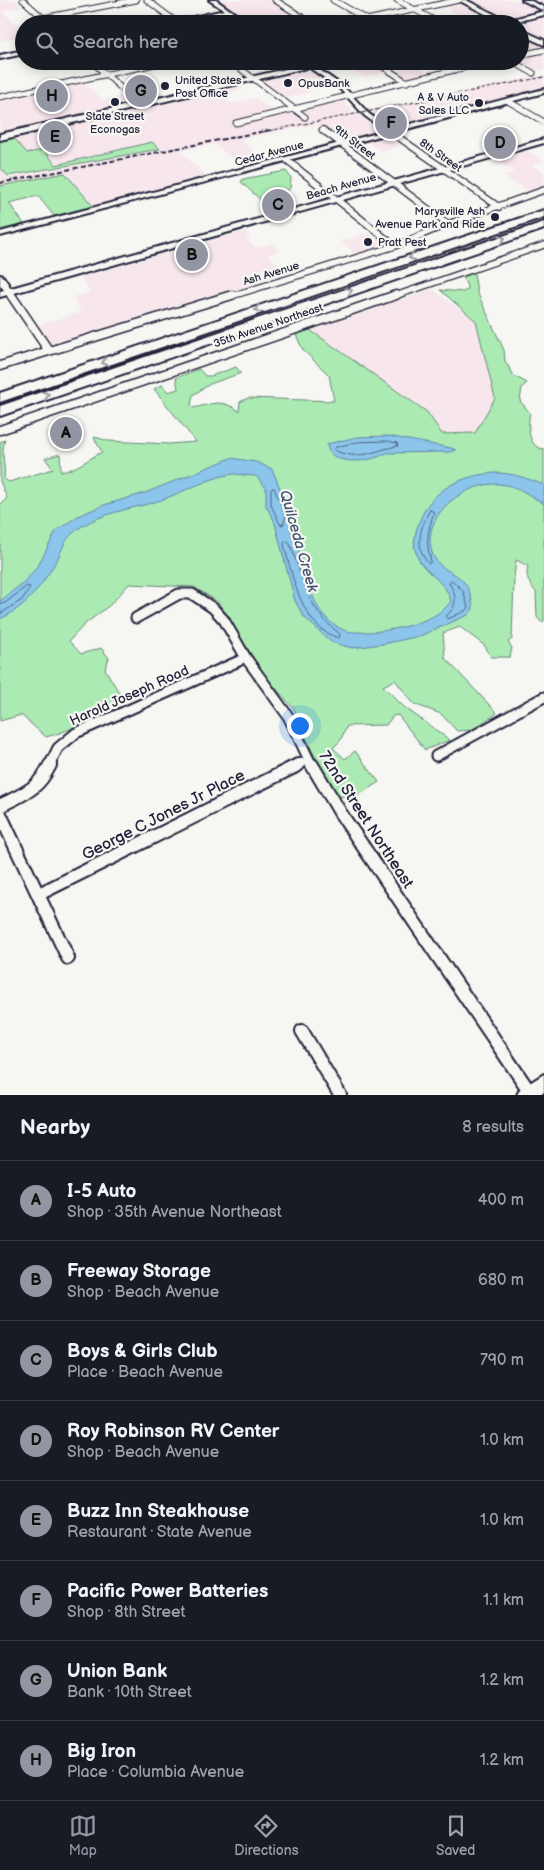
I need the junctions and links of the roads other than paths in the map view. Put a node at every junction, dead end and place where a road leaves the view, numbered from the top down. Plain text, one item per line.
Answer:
1 (24, 0) edge
2 (136, 0) edge
3 (147, 0) edge
4 (212, 0) edge
5 (283, 0) edge
6 (333, 0) edge
7 (397, 0) edge
8 (460, 0) edge
9 (525, 0) edge
10 (276, 1) edge
11 (414, 10) junction
12 (228, 11) junction
13 (544, 11) edge
14 (40, 15) edge
15 (58, 15) edge
16 (167, 15) edge
17 (211, 15) edge
18 (234, 15) edge
19 (299, 15) edge
20 (358, 15) edge
21 (390, 15) edge
22 (424, 15) edge
23 (489, 15) edge
24 (529, 16) edge
25 (529, 34) edge
26 (544, 42) edge
27 (544, 50) edge
28 (529, 53) edge
29 (15, 54) edge
30 (0, 57) edge
31 (101, 70) edge
32 (129, 70) edge
33 (242, 70) edge
34 (293, 70) edge
35 (316, 70) edge
36 (388, 70) edge
37 (455, 70) edge
38 (528, 70) edge
39 (533, 73) dead end
40 (106, 75) junction
41 (254, 79) junction
42 (407, 82) junction
43 (544, 91) edge
44 (349, 96) junction
45 (0, 97) edge
46 (508, 101) junction
47 (140, 105) junction
48 (294, 109) junction
49 (305, 117) dead end
50 (544, 122) edge
51 (236, 123) dead end
52 (322, 130) dead end
53 (391, 132) junction
54 (0, 137) edge
55 (544, 141) edge
56 (342, 145) junction
57 (287, 160) junction
58 (444, 169) junction
59 (392, 184) junction
60 (544, 190) edge
61 (335, 200) junction
62 (499, 207) junction
63 (544, 208) edge
64 (544, 213) edge
65 (448, 224) junction
66 (544, 226) edge
67 (521, 232) joint
68 (0, 234) edge
69 (475, 235) junction
70 (544, 245) edge
71 (395, 246) junction
72 (0, 278) edge
73 (4, 293) edge
74 (49, 351) junction
75 (0, 366) edge
76 (0, 398) edge
77 (0, 411) edge
78 (0, 430) edge
79 (136, 618) dead end
80 (239, 661) dead end
81 (544, 698) edge
82 (436, 756) dead end
83 (302, 762) dead end
84 (0, 806) edge
85 (0, 814) edge
86 (39, 894) junction
87 (68, 958) dead end
88 (302, 1031) dead end
89 (544, 1082) edge
90 (528, 1094) edge
91 (340, 1095) edge

1 - 14 street
2 - 15 street
3 - 16 street
4 - 12 street
5 - 10 street
6 - 20 street
7 - 11 street
8 - 11 street
8 - 23 main road
9 - 13 street
10 - 19 street
11 - 21 street
11 - 22 street
12 - 17 street
12 - 18 street
13 - 24 main road
25 - 26 main road
27 - 28 street
29 - 30 street
31 - 40 street
32 - 40 street
33 - 41 street
34 - 41 main road
35 - 44 street, 8th Street
36 - 42 street
37 - 42 street
38 - 39 street
40 - 45 street
40 - 47 street
41 - 47 main road
41 - 48 street
42 - 44 street
43 - 46 street, Cedar Avenue
44 - 48 street
44 - 53 street, 8th Street
46 - 50 street
46 - 53 street, Cedar Avenue
47 - 54 main road
48 - 49 street
48 - 51 street
52 - 56 street, 9th Street
53 - 56 street, Cedar Avenue
53 - 58 street, 8th Street
55 - 58 street, Beach Avenue
56 - 57 street, Cedar Avenue
56 - 59 street, 9th Street
57 - 61 street
57 - 68 street, Cedar Avenue
58 - 59 street, Beach Avenue
58 - 62 street, 8th Street
59 - 61 street, Beach Avenue
59 - 65 street, 9th Street
60 - 62 street, Ash Avenue
61 - 71 street
61 - 73 street, Beach Avenue
62 - 65 street, Ash Avenue
63 - 69 highway
64 - 69 highway
65 - 71 street, Ash Avenue
66 - 67 highway
77 -> 67 highway
69 -> 76 highway
70 - 78 street, 35th Avenue Northeast
71 - 74 street, Ash Avenue
72 - 73 street
73 - 74 street
74 - 75 street, Ash Avenue
79 - 90 street, 72nd Street Northeast
80 - 84 street, Harold Joseph Road
81 - 82 street
83 - 86 street, George C Jones Jr Place
85 - 86 street
86 - 87 street
88 - 91 street
89 - 90 street

